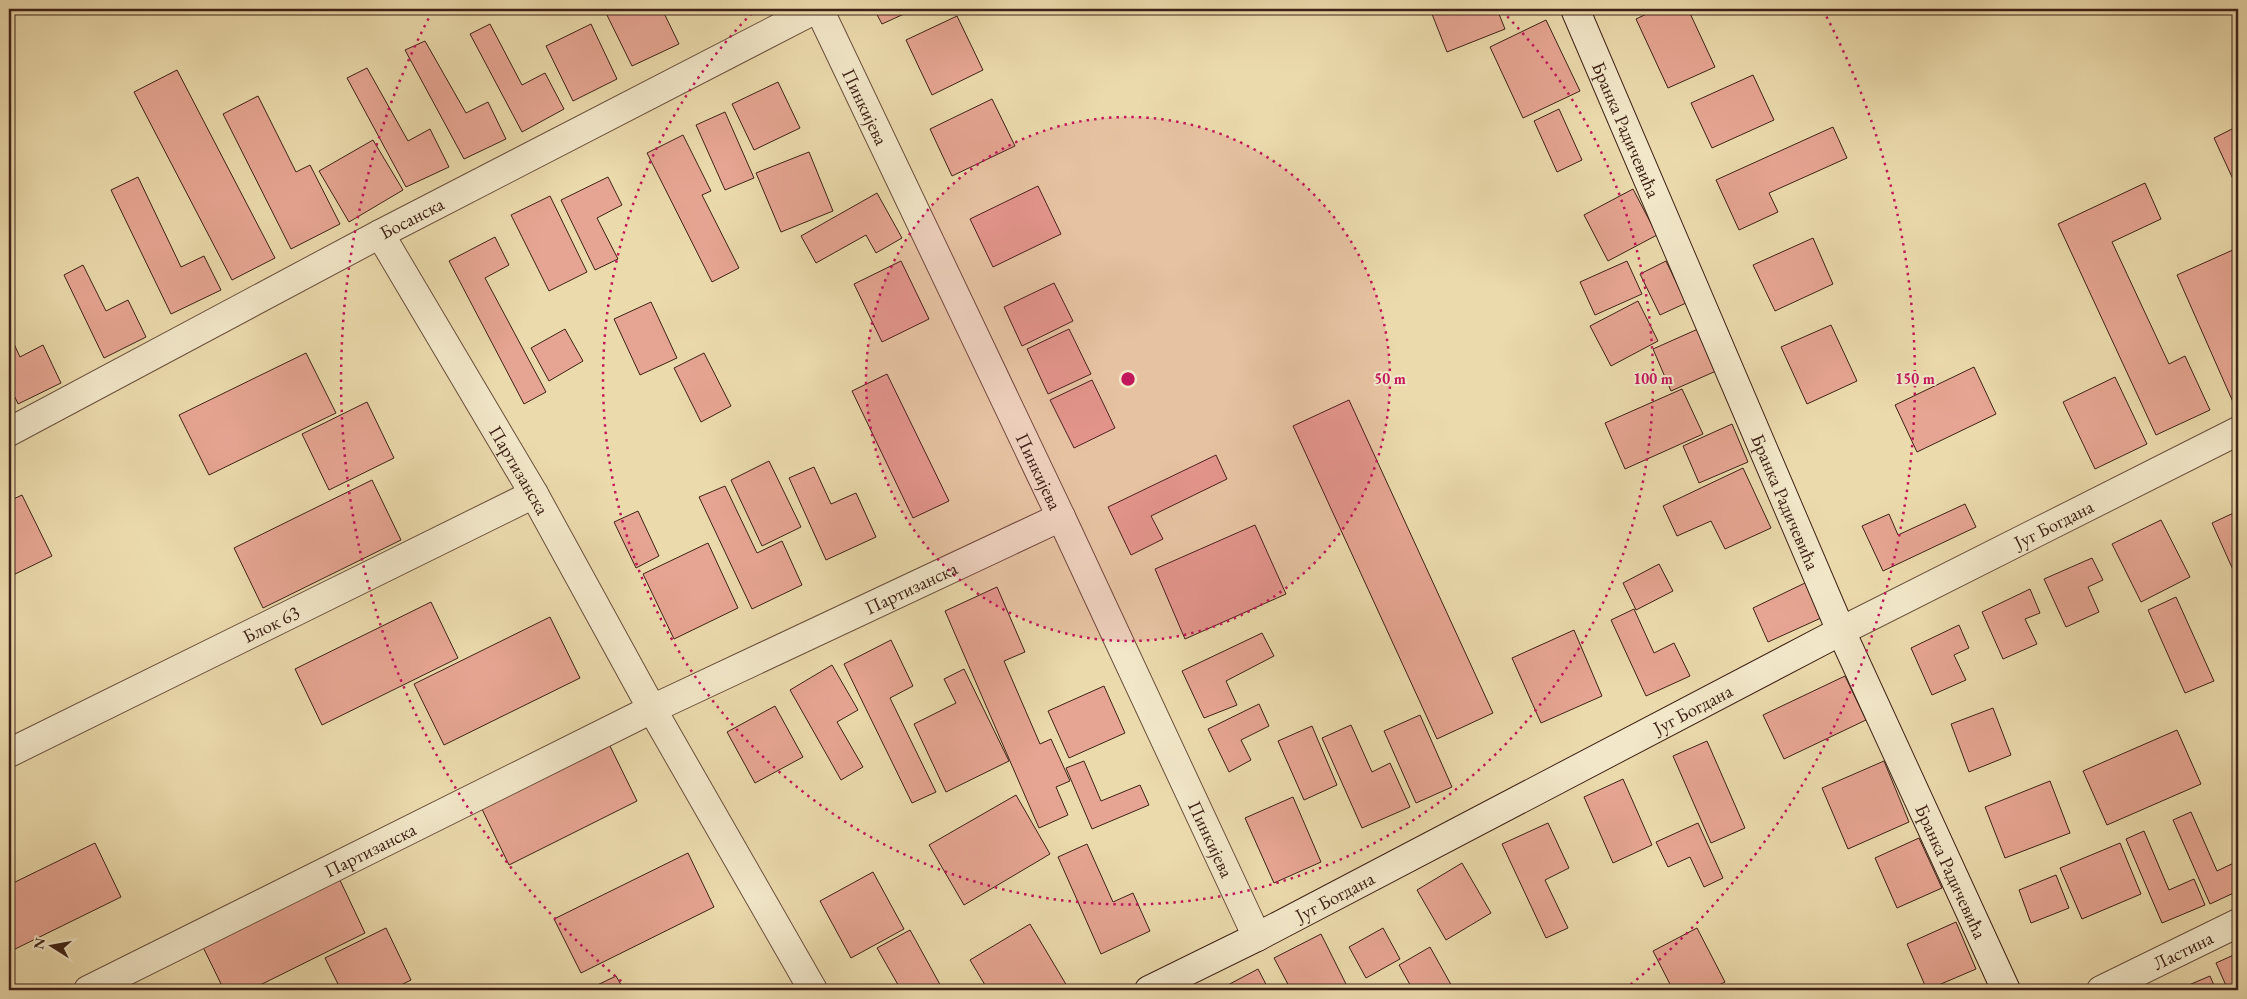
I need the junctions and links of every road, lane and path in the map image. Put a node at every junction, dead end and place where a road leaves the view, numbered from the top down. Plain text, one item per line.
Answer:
1 (818, 9) edge
2 (1575, 9) edge
3 (380, 234) junction
4 (2238, 431) edge
5 (9, 432) edge
6 (534, 494) junction
7 (1061, 517) junction
8 (1841, 631) junction
9 (652, 709) junction
10 (9, 753) edge
11 (2238, 923) edge
12 (1257, 937) junction
13 (88, 990) edge
14 (813, 990) edge
15 (1149, 990) edge
16 (2006, 990) edge
17 (2101, 990) edge

1 - 3 street, Босанска
1 - 7 street, Пинкијева
2 - 8 street, Бранка Радичевића
3 - 5 street, Босанска
3 - 6 street, Партизанска
4 - 8 street, Југ Богдана
6 - 9 street, Партизанска
6 - 10 street, Блок 63
7 - 9 street, Партизанска
7 - 12 street, Пинкијева
8 - 12 street, Југ Богдана
8 - 16 street, Бранка Радичевића
9 - 13 street, Партизанска
9 - 14 street, Партизанска
11 - 17 street, Ластина
12 - 15 street, Југ Богдана

